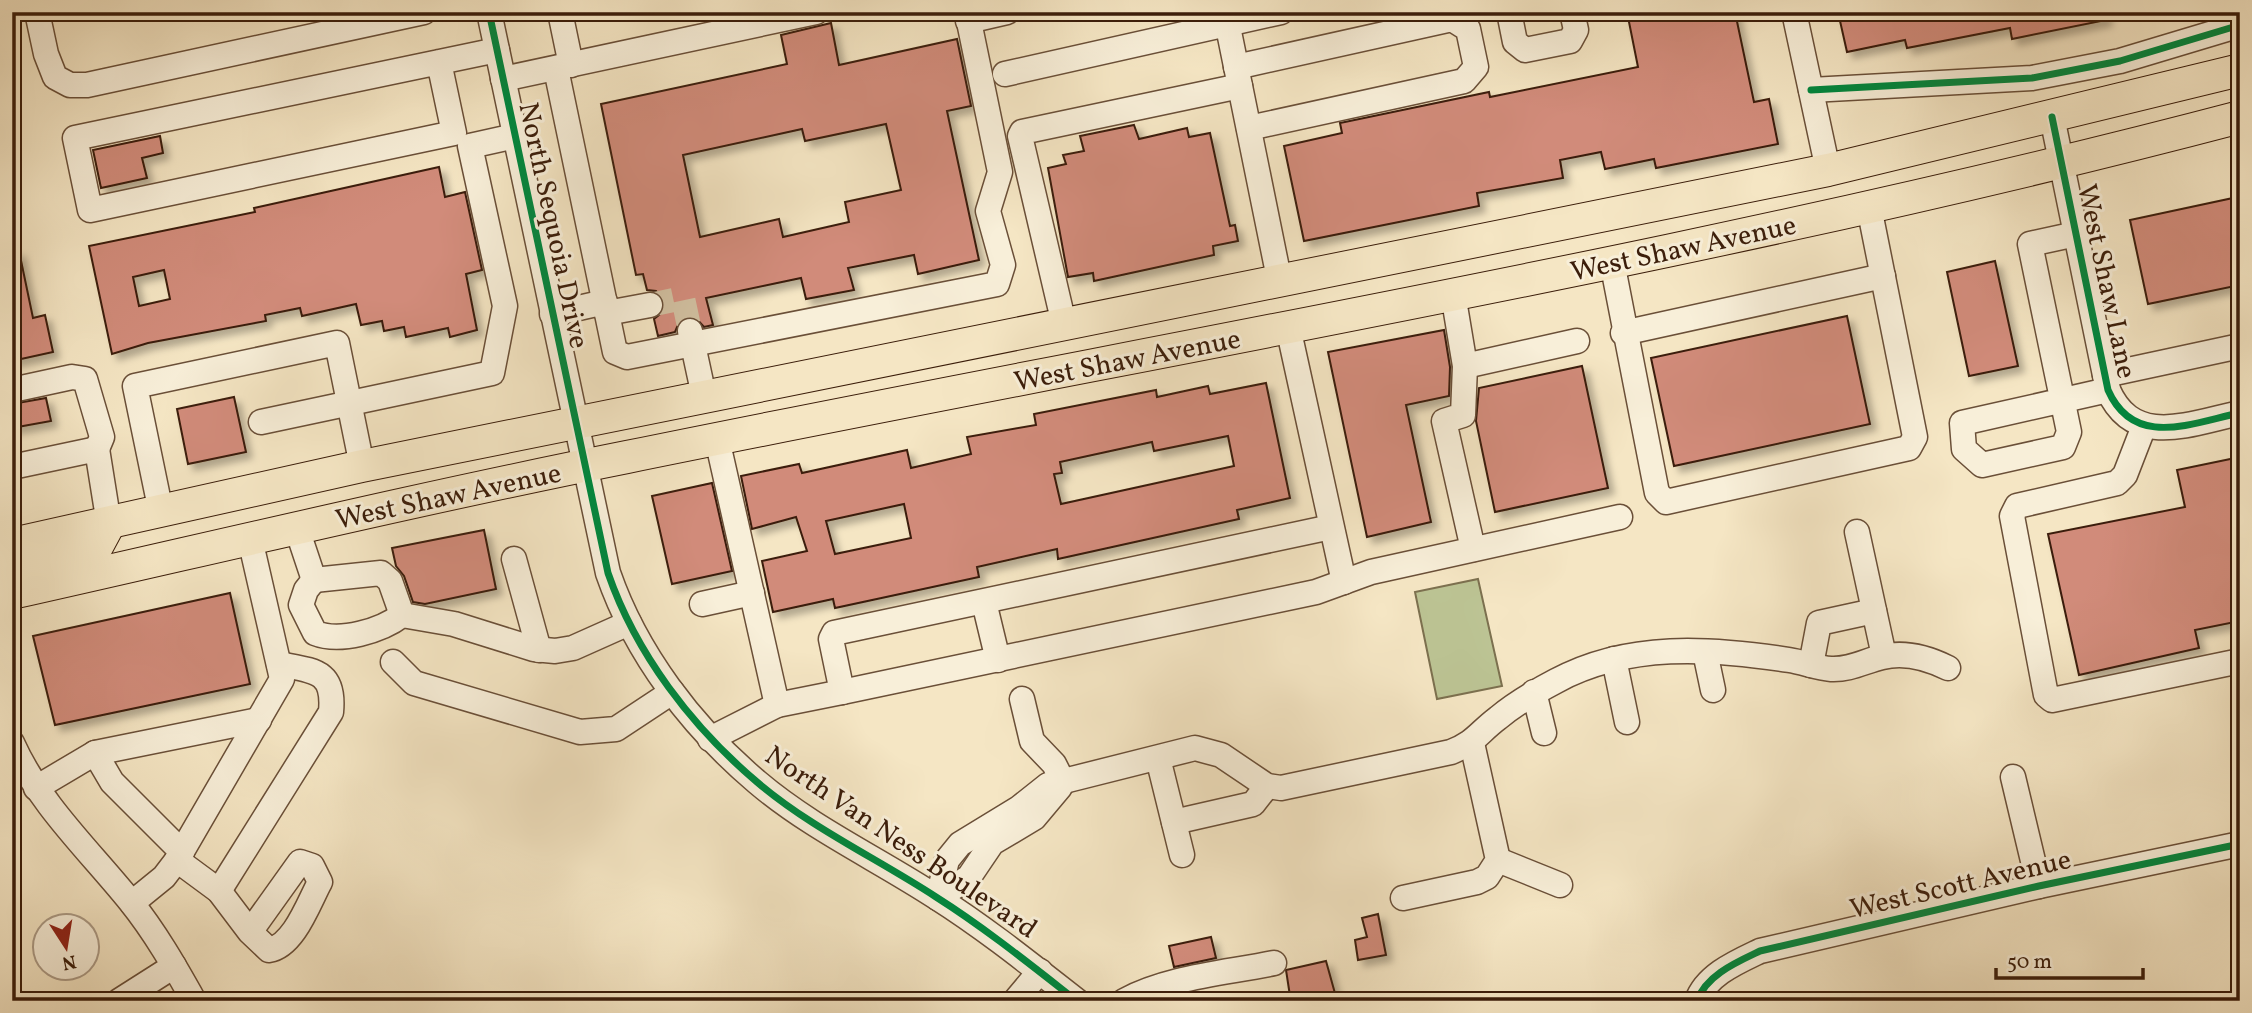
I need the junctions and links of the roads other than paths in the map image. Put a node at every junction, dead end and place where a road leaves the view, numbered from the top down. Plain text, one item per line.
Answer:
1 (37, 12) edge
2 (489, 12) edge
3 (560, 12) edge
4 (1007, 12) edge
5 (1281, 12) edge
6 (1509, 12) edge
7 (1573, 12) edge
8 (1794, 12) edge
9 (418, 13) edge
10 (811, 13) edge
11 (967, 17) edge
12 (1226, 18) edge
13 (2240, 25) edge
14 (497, 50) junction
15 (439, 62) junction
16 (564, 67) junction
17 (2240, 70) edge
18 (1005, 74) dead end
19 (1238, 76) junction
20 (503, 79) junction
21 (1811, 90) junction
22 (2052, 117) junction
23 (2240, 117) edge
24 (1249, 128) junction
25 (515, 136) junction
26 (462, 139) junction
27 (2062, 164) junction
28 (1828, 170) junction
29 (1869, 207) junction
30 (1569, 225) junction
31 (2076, 234) junction
32 (1612, 262) junction
33 (1883, 276) junction
34 (1280, 283) junction
35 (1453, 294) junction
36 (650, 305) tunnel mouth
37 (606, 307) junction
38 (552, 313) junction
39 (1064, 324) junction
40 (1289, 327) junction
41 (1623, 333) junction
42 (692, 338) junction
43 (1577, 341) dead end
44 (2240, 345) edge
45 (1465, 366) junction
46 (2107, 382) junction
47 (992, 387) junction
48 (12, 390) edge
49 (704, 396) junction
50 (349, 403) junction
51 (2240, 413) edge
52 (261, 422) dead end
53 (2144, 426) junction
54 (717, 439) junction
55 (579, 445) junction
56 (97, 449) junction
57 (362, 466) junction
58 (12, 467) edge
59 (161, 512) junction
60 (1620, 517) dead end
61 (109, 524) junction
62 (1331, 527) junction
63 (297, 528) junction
64 (1857, 532) dead end
65 (250, 539) junction
66 (12, 544) edge
67 (1472, 548) junction
68 (514, 559) dead end
69 (12, 569) edge
70 (314, 580) junction
71 (1343, 582) junction
72 (12, 593) edge
73 (752, 593) junction
74 (984, 602) junction
75 (702, 604) dead end
76 (1874, 611) junction
77 (402, 614) junction
78 (629, 623) junction
79 (540, 650) junction
80 (1705, 652) junction
81 (1884, 656) junction
82 (1614, 659) junction
83 (998, 660) junction
84 (393, 662) dead end
85 (2240, 662) edge
86 (1811, 665) junction
87 (1948, 668) dead end
88 (281, 672) junction
89 (1713, 690) dead end
90 (672, 692) junction
91 (842, 692) junction
92 (1534, 692) junction
93 (1023, 699) dead end
94 (777, 705) junction
95 (259, 720) junction
96 (1627, 722) dead end
97 (1544, 733) dead end
98 (710, 738) junction
99 (12, 743) edge
100 (1472, 743) junction
101 (95, 753) junction
102 (1158, 758) junction
103 (24, 778) edge
104 (2013, 778) dead end
105 (1063, 782) junction
106 (1266, 786) junction
107 (1174, 822) junction
108 (2240, 844) edge
109 (1182, 855) dead end
110 (180, 856) junction
111 (1498, 860) junction
112 (1560, 885) dead end
113 (2039, 886) junction
114 (219, 891) junction
115 (938, 898) junction
116 (1404, 898) dead end
117 (132, 903) junction
118 (250, 932) dead end
119 (1274, 963) dead end
120 (174, 966) junction
121 (1040, 971) junction
122 (1699, 995) edge
123 (119, 1001) edge
124 (194, 1001) edge
125 (1015, 1001) edge
126 (1077, 1001) edge
127 (1124, 1001) edge

1 - 9 street
2 - 14 street, North Sequoia Drive
3 - 16 street
4 - 11 street
5 - 12 street
6 - 7 street
8 - 21 street
10 - 16 street
11 - 42 street
12 - 18 street
12 - 19 street
13 - 21 street
14 - 15 street
14 - 20 street, North Sequoia Drive
15 - 26 street
15 - 26 street
16 - 20 street
16 - 37 street
17 - 22 main road, West Shaw Avenue
19 - 24 street
19 - 24 street
19 - 39 street
20 - 25 street, North Sequoia Drive
21 - 28 street
22 - 27 street, West Shaw Lane
22 - 28 main road, West Shaw Avenue
23 - 27 main road, West Shaw Avenue
24 - 34 street
25 - 26 street
25 - 38 street, North Sequoia Drive
26 - 50 street
27 - 29 main road, West Shaw Avenue
27 - 31 street, West Shaw Lane
28 - 30 main road, West Shaw Avenue
28 - 32 main road
29 - 32 main road, West Shaw Avenue
29 - 33 street
30 - 34 main road, West Shaw Avenue
30 - 40 main road
31 - 46 street, West Shaw Lane
31 - 46 street
32 - 35 main road, West Shaw Avenue
32 - 41 street
33 - 41 street
33 - 41 street
34 - 39 main road, West Shaw Avenue
34 - 47 main road
35 - 40 main road, West Shaw Avenue
35 - 45 street
36 - 37 street
37 - 38 street
37 - 42 street
38 - 55 street, North Sequoia Drive
39 - 49 main road, West Shaw Avenue
40 - 47 main road, West Shaw Avenue
40 - 62 street
42 - 49 street
43 - 45 street
44 - 46 street
45 - 67 street
46 - 53 street, West Shaw Lane
47 - 54 main road, West Shaw Avenue
48 - 56 street
49 - 55 main road, West Shaw Avenue
50 - 52 street
50 - 57 street
50 - 59 street
51 - 53 street
53 - 85 street
54 - 55 main road, West Shaw Avenue
54 - 73 street
55 - 57 main road, West Shaw Avenue
55 - 63 main road, West Shaw Avenue
55 - 78 street, North Van Ness Boulevard
56 - 58 street
56 - 61 street
57 - 59 main road, West Shaw Avenue
59 - 61 main road, West Shaw Avenue
60 - 67 street
61 - 66 main road, West Shaw Avenue
61 - 69 main road
62 - 71 street
62 - 74 street
63 - 65 main road, West Shaw Avenue
63 - 70 street
64 - 76 street
65 - 72 main road, West Shaw Avenue
65 - 88 street
67 - 71 street
68 - 79 street
70 - 77 street
70 - 77 street
71 - 83 street
73 - 75 street
73 - 94 street
74 - 83 street
74 - 91 street
76 - 81 street
76 - 86 street
77 - 79 street
78 - 79 street
78 - 90 street, North Van Ness Boulevard
80 - 82 street
80 - 86 street
80 - 89 street
81 - 86 street
81 - 87 street
82 - 92 street
82 - 96 street
83 - 91 street
84 - 90 street
88 - 95 street
88 - 114 street
90 - 98 street, North Van Ness Boulevard
91 - 94 street
92 - 97 street
92 - 100 street
93 - 105 street
94 - 98 street
95 - 101 street
95 - 110 street
98 - 115 street, North Van Ness Boulevard
99 - 103 street
100 - 106 street
100 - 111 street
101 - 103 street
101 - 110 street
102 - 105 street
102 - 106 street
102 - 107 street
103 - 117 street
104 - 113 street
105 - 115 street
106 - 107 street
107 - 109 street
108 - 113 street, West Scott Avenue
110 - 114 street
110 - 117 street
111 - 112 street
111 - 116 street
113 - 122 street, West Scott Avenue
114 - 118 street
115 - 121 street, North Van Ness Boulevard
117 - 120 street
119 - 127 street
120 - 123 street
120 - 124 street
121 - 125 street
121 - 126 street, North Van Ness Boulevard

